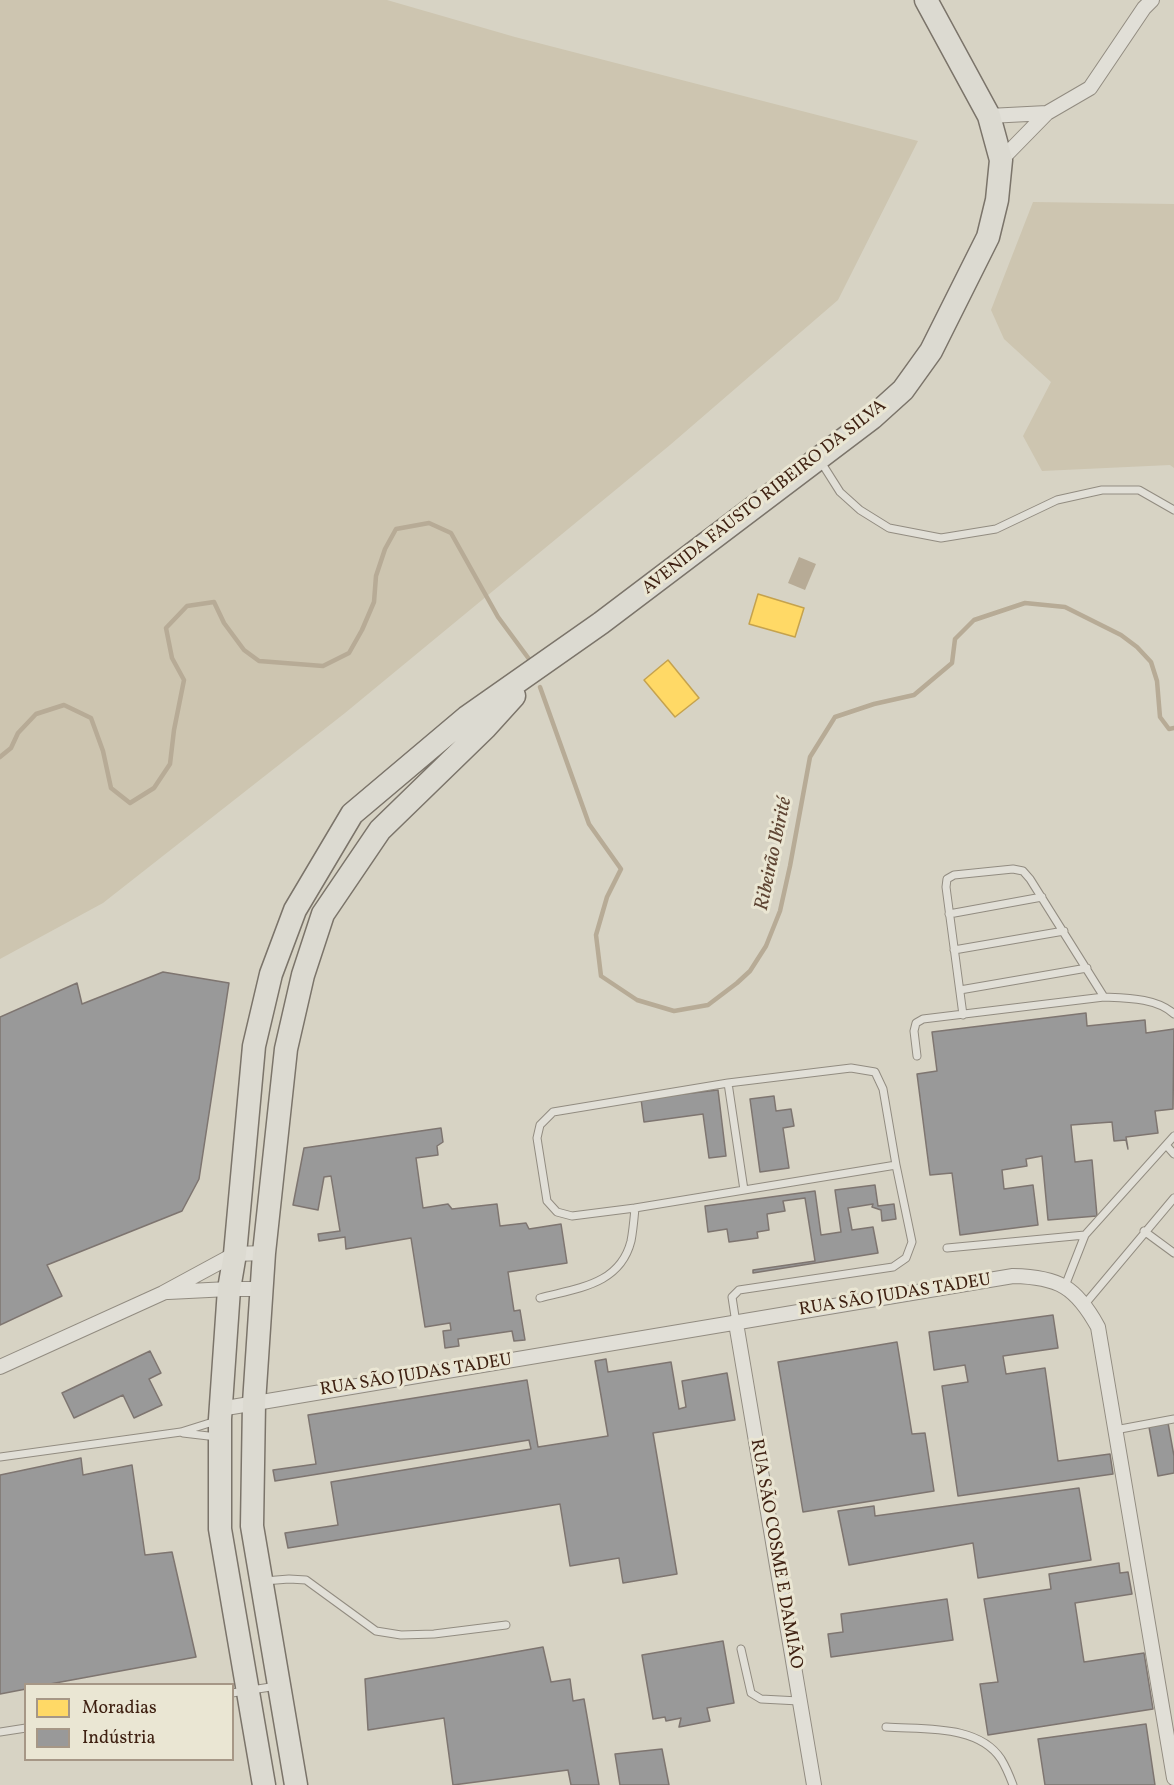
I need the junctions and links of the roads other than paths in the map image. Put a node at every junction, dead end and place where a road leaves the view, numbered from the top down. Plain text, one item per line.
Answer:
1 (926, 0) edge
2 (1152, 0) edge
3 (1047, 113) junction
4 (989, 116) junction
5 (1001, 160) junction
6 (820, 459) junction
7 (1174, 510) edge
8 (539, 668) junction
9 (352, 814) junction
10 (380, 830) junction
11 (1042, 897) junction
12 (949, 914) junction
13 (1064, 931) junction
14 (954, 950) junction
15 (1087, 968) junction
16 (960, 990) junction
17 (1104, 996) junction
18 (1174, 1014) edge
19 (963, 1015) junction
20 (917, 1056) dead end
21 (728, 1083) junction
22 (1174, 1136) edge
23 (1166, 1145) junction
24 (1174, 1154) edge
25 (896, 1165) junction
26 (744, 1190) junction
27 (1174, 1197) edge
28 (635, 1208) junction
29 (1144, 1231) junction
30 (1085, 1235) junction
31 (947, 1248) dead end
32 (264, 1253) junction
33 (1174, 1253) edge
34 (235, 1254) junction
35 (1065, 1286) junction
36 (229, 1289) junction
37 (262, 1289) junction
38 (163, 1293) junction
39 (540, 1298) dead end
40 (1085, 1304) junction
41 (736, 1323) junction
42 (0, 1367) edge
43 (254, 1403) junction
44 (1174, 1419) edge
45 (220, 1422) junction
46 (1115, 1430) junction
47 (181, 1432) junction
48 (0, 1457) edge
49 (252, 1526) junction
50 (220, 1529) junction
51 (262, 1581) junction
52 (506, 1625) dead end
53 (741, 1649) dead end
54 (279, 1685) junction
55 (240, 1692) edge
56 (800, 1701) junction
57 (886, 1727) dead end
58 (24, 1728) edge
59 (0, 1732) edge
60 (1171, 1735) edge
61 (1174, 1778) edge
62 (264, 1785) edge
63 (296, 1785) edge
64 (814, 1785) edge
65 (1013, 1785) edge

1 - 4 main road, AVENIDA FAUSTO RIBEIRO DA SILVA
2 - 3 street
3 - 4 street
3 - 5 street
4 - 5 main road, AVENIDA FAUSTO RIBEIRO DA SILVA
5 - 6 main road, AVENIDA FAUSTO RIBEIRO DA SILVA
6 - 7 lane
6 - 8 main road, AVENIDA FAUSTO RIBEIRO DA SILVA
8 - 9 main road
8 - 10 main road
9 - 10 main road
9 - 34 main road
10 - 32 main road
11 - 12 lane
11 - 12 lane
11 - 13 lane
12 - 14 lane
13 - 14 lane
13 - 15 lane
14 - 16 lane
15 - 16 lane
15 - 17 lane
16 - 19 lane
17 - 18 lane
17 - 19 lane
19 - 20 lane
21 - 25 lane
21 - 26 lane
21 - 28 lane
22 - 23 lane
23 - 24 lane
23 - 30 lane
25 - 26 lane
25 - 41 lane
26 - 28 lane
27 - 29 lane
28 - 39 lane
29 - 33 lane
29 - 40 lane
30 - 31 lane
30 - 35 lane
32 - 34 street
32 - 37 main road
34 - 36 main road
34 - 38 street
35 - 40 street, RUA SÃO JUDAS TADEU
35 - 41 street, RUA SÃO JUDAS TADEU
36 - 37 street
36 - 38 street
36 - 45 main road
37 - 43 main road
38 - 42 street
40 - 46 street, RUA SÃO JUDAS TADEU
41 - 43 street, RUA SÃO JUDAS TADEU
41 - 56 street, RUA SÃO COSME E DAMIÃO
43 - 45 street, RUA SÃO JUDAS TADEU
43 - 49 main road
44 - 46 lane
45 - 47 lane
45 - 47 lane
45 - 50 main road
46 - 60 street, RUA SÃO JUDAS TADEU
47 - 48 lane
49 - 50 main road
49 - 51 main road
50 - 55 main road
51 - 52 lane
51 - 54 main road
53 - 56 lane
54 - 55 lane
54 - 63 main road
55 - 62 main road
56 - 64 street, RUA SÃO COSME E DAMIÃO
57 - 65 lane
58 - 59 lane
60 - 61 street, RUA SÃO JUDAS TADEU

